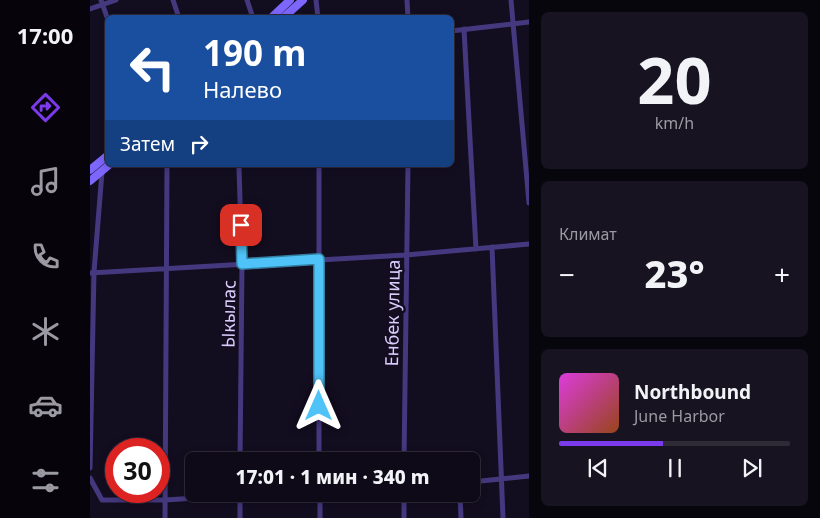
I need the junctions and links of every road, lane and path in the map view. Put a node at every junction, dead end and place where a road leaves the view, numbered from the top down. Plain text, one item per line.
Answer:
1 (116, 0) edge
2 (173, 0) edge
3 (247, 0) edge
4 (290, 0) edge
5 (303, 0) edge
6 (316, 0) edge
7 (407, 0) edge
8 (511, 0) edge
9 (102, 2) edge
10 (90, 9) edge
11 (106, 15) edge
12 (178, 15) edge
13 (252, 15) edge
14 (274, 15) edge
15 (286, 15) edge
16 (318, 15) edge
17 (408, 15) edge
18 (529, 22) edge
19 (513, 23) junction
20 (464, 29) junction
21 (454, 31) edge
22 (105, 157) edge
23 (107, 167) edge
24 (167, 167) edge
25 (319, 167) edge
26 (408, 167) edge
27 (90, 168) edge
28 (239, 168) dead end
29 (102, 171) junction
30 (90, 180) edge
31 (529, 203) edge
32 (529, 244) edge
33 (492, 247) junction
34 (476, 249) junction
35 (406, 255) junction
36 (319, 259) junction
37 (242, 264) junction
38 (166, 268) junction
39 (92, 272) edge
40 (165, 438) edge
41 (240, 452) edge
42 (320, 452) edge
43 (404, 452) edge
44 (90, 468) edge
45 (529, 476) edge
46 (90, 478) edge
47 (500, 479) junction
48 (480, 481) edge
49 (185, 498) edge
50 (105, 500) edge
51 (170, 500) edge
52 (240, 502) edge
53 (320, 502) edge
54 (404, 502) edge
55 (460, 502) edge
56 (165, 503) edge
57 (165, 518) edge
58 (240, 518) edge
59 (320, 518) edge
60 (404, 518) edge
61 (461, 518) edge
62 (503, 518) edge

1 - 9 street
2 - 12 street
3 - 13 street
4 - 14 main road
5 - 15 main road
6 - 16 street
7 - 17 street
8 - 19 street
9 - 10 street
9 - 11 street
18 - 19 street
19 - 20 street
19 - 31 street
20 - 21 street
20 - 34 street
22 - 27 main road
23 - 29 main road
24 - 38 street
25 - 36 street
26 - 35 street, Енбек улица
28 - 37 street, Ыкылас
29 - 30 main road
29 - 39 street
32 - 33 street
33 - 34 street
33 - 47 street
34 - 35 street
35 - 36 street
35 - 43 street, Енбек улица
36 - 37 street
36 - 42 street
37 - 38 street
37 - 41 street, Ыкылас
38 - 39 street
38 - 40 street
39 - 44 street
45 - 47 street
46 - 50 street
47 - 48 street
47 - 62 street
49 - 51 street
52 - 58 street
53 - 59 street
54 - 60 street
55 - 61 street
56 - 57 street

